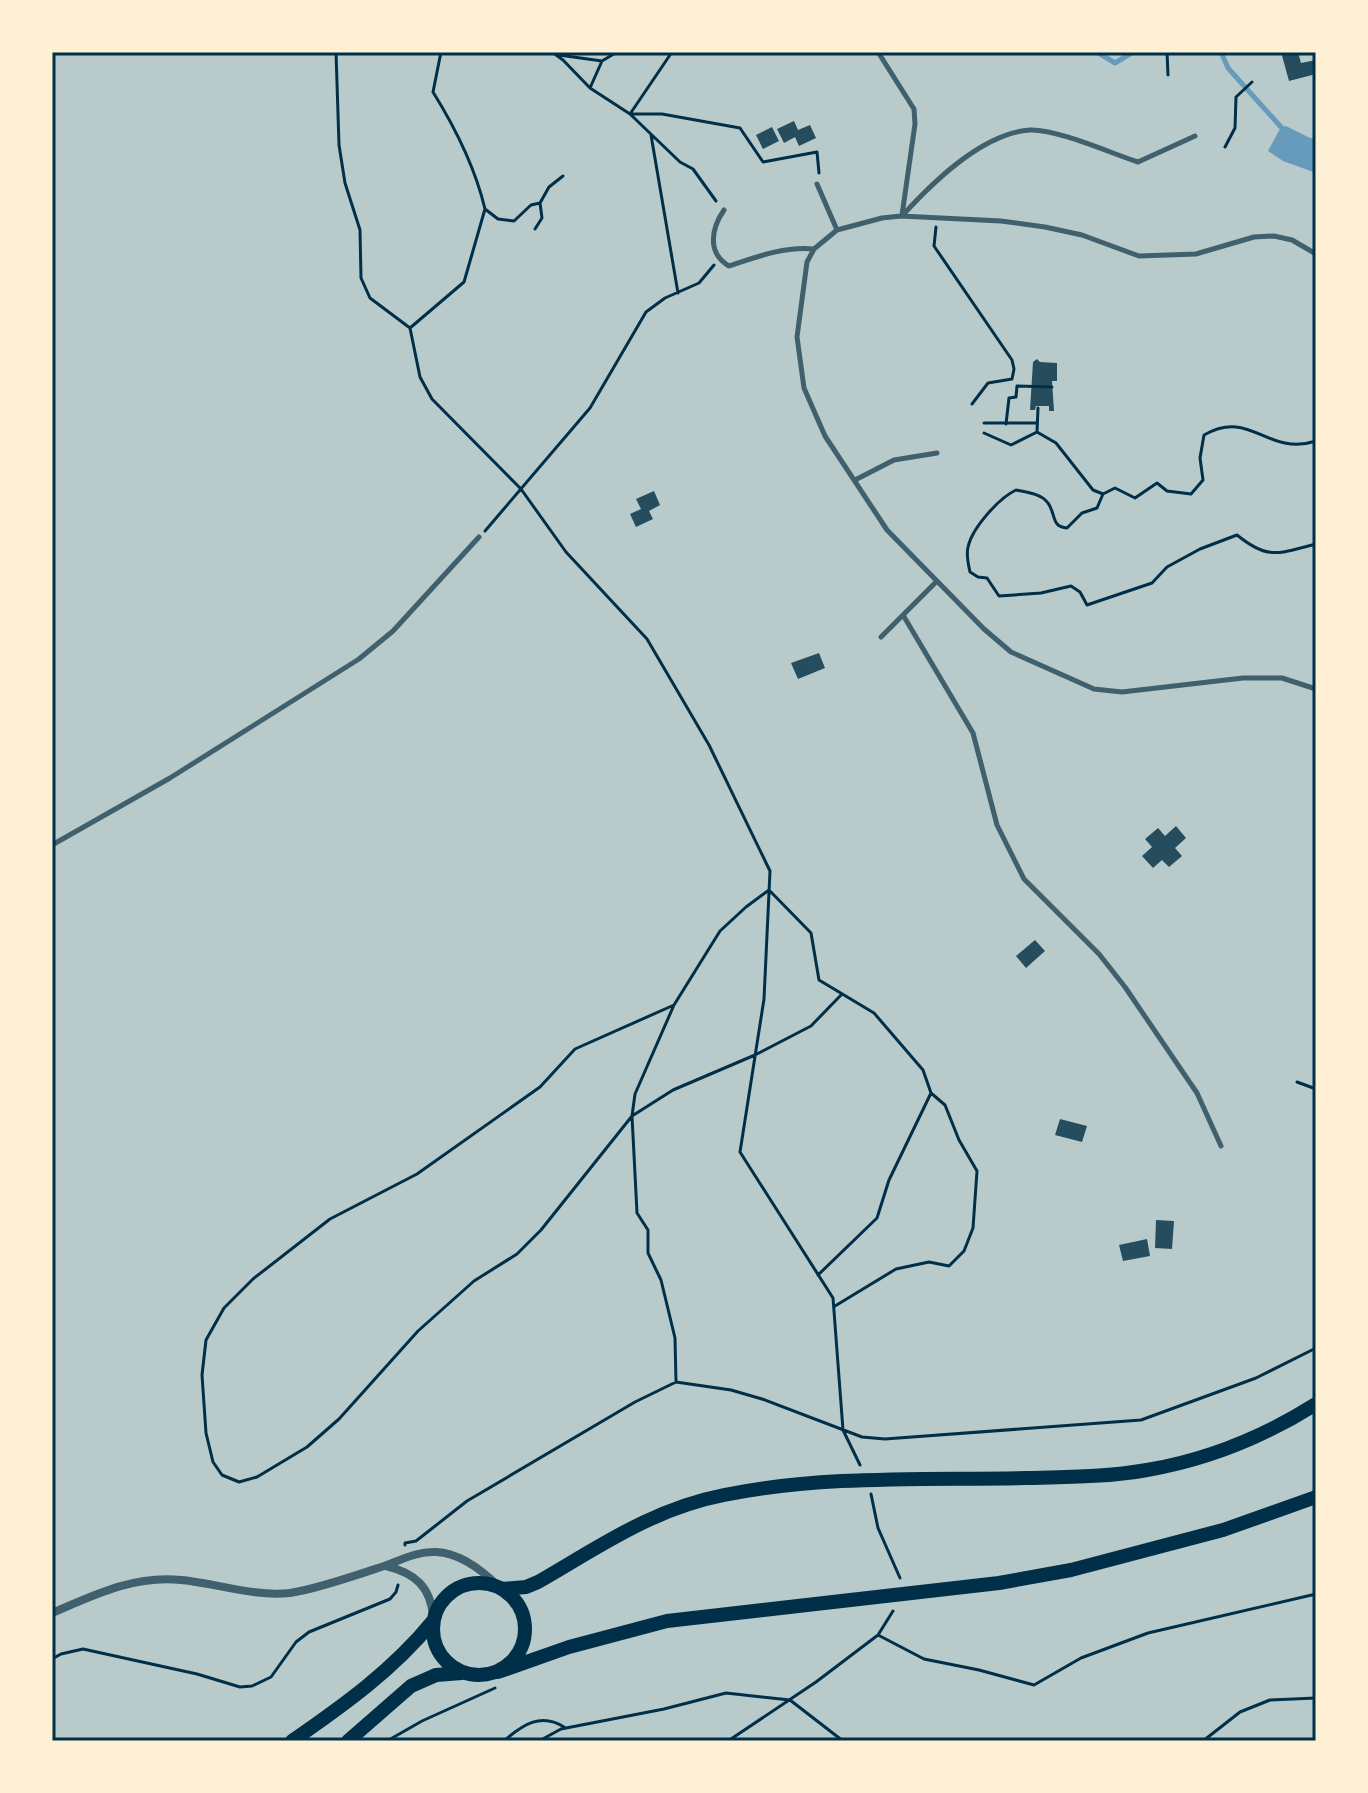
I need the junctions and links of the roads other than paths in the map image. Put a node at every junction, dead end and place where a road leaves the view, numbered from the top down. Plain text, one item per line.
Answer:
1 (878, 52) edge
2 (1195, 136) dead end
3 (817, 184) road end
4 (724, 210) road end
5 (901, 216) junction
6 (837, 230) junction
7 (814, 249) junction
8 (1316, 254) edge
9 (937, 453) dead end
10 (855, 480) junction
11 (479, 537) road end
12 (936, 582) junction
13 (903, 615) junction
14 (881, 637) dead end
15 (1316, 689) edge
16 (52, 845) edge
17 (1221, 1146) dead end
18 (1316, 1404) edge
19 (1316, 1497) edge
20 (386, 1566) junction
21 (500, 1588) junction
22 (52, 1613) edge
23 (433, 1619) junction
24 (462, 1673) junction
25 (500, 1678) junction
26 (292, 1741) edge
27 (348, 1741) edge

1 - 5 lane
2 - 5 lane
3 - 6 lane
4 - 7 lane
5 - 6 lane
5 - 8 lane
6 - 7 lane
7 - 10 lane
9 - 10 lane
10 - 12 lane
11 - 16 lane
12 - 13 lane
12 - 15 lane
13 - 14 lane
13 - 17 lane
18 - 21 main road
19 - 25 main road
20 - 21 street
20 - 22 street
20 - 23 street
21 - 23 main road
21 - 25 main road
23 - 24 main road
23 - 26 main road
24 - 25 main road
24 - 27 main road

